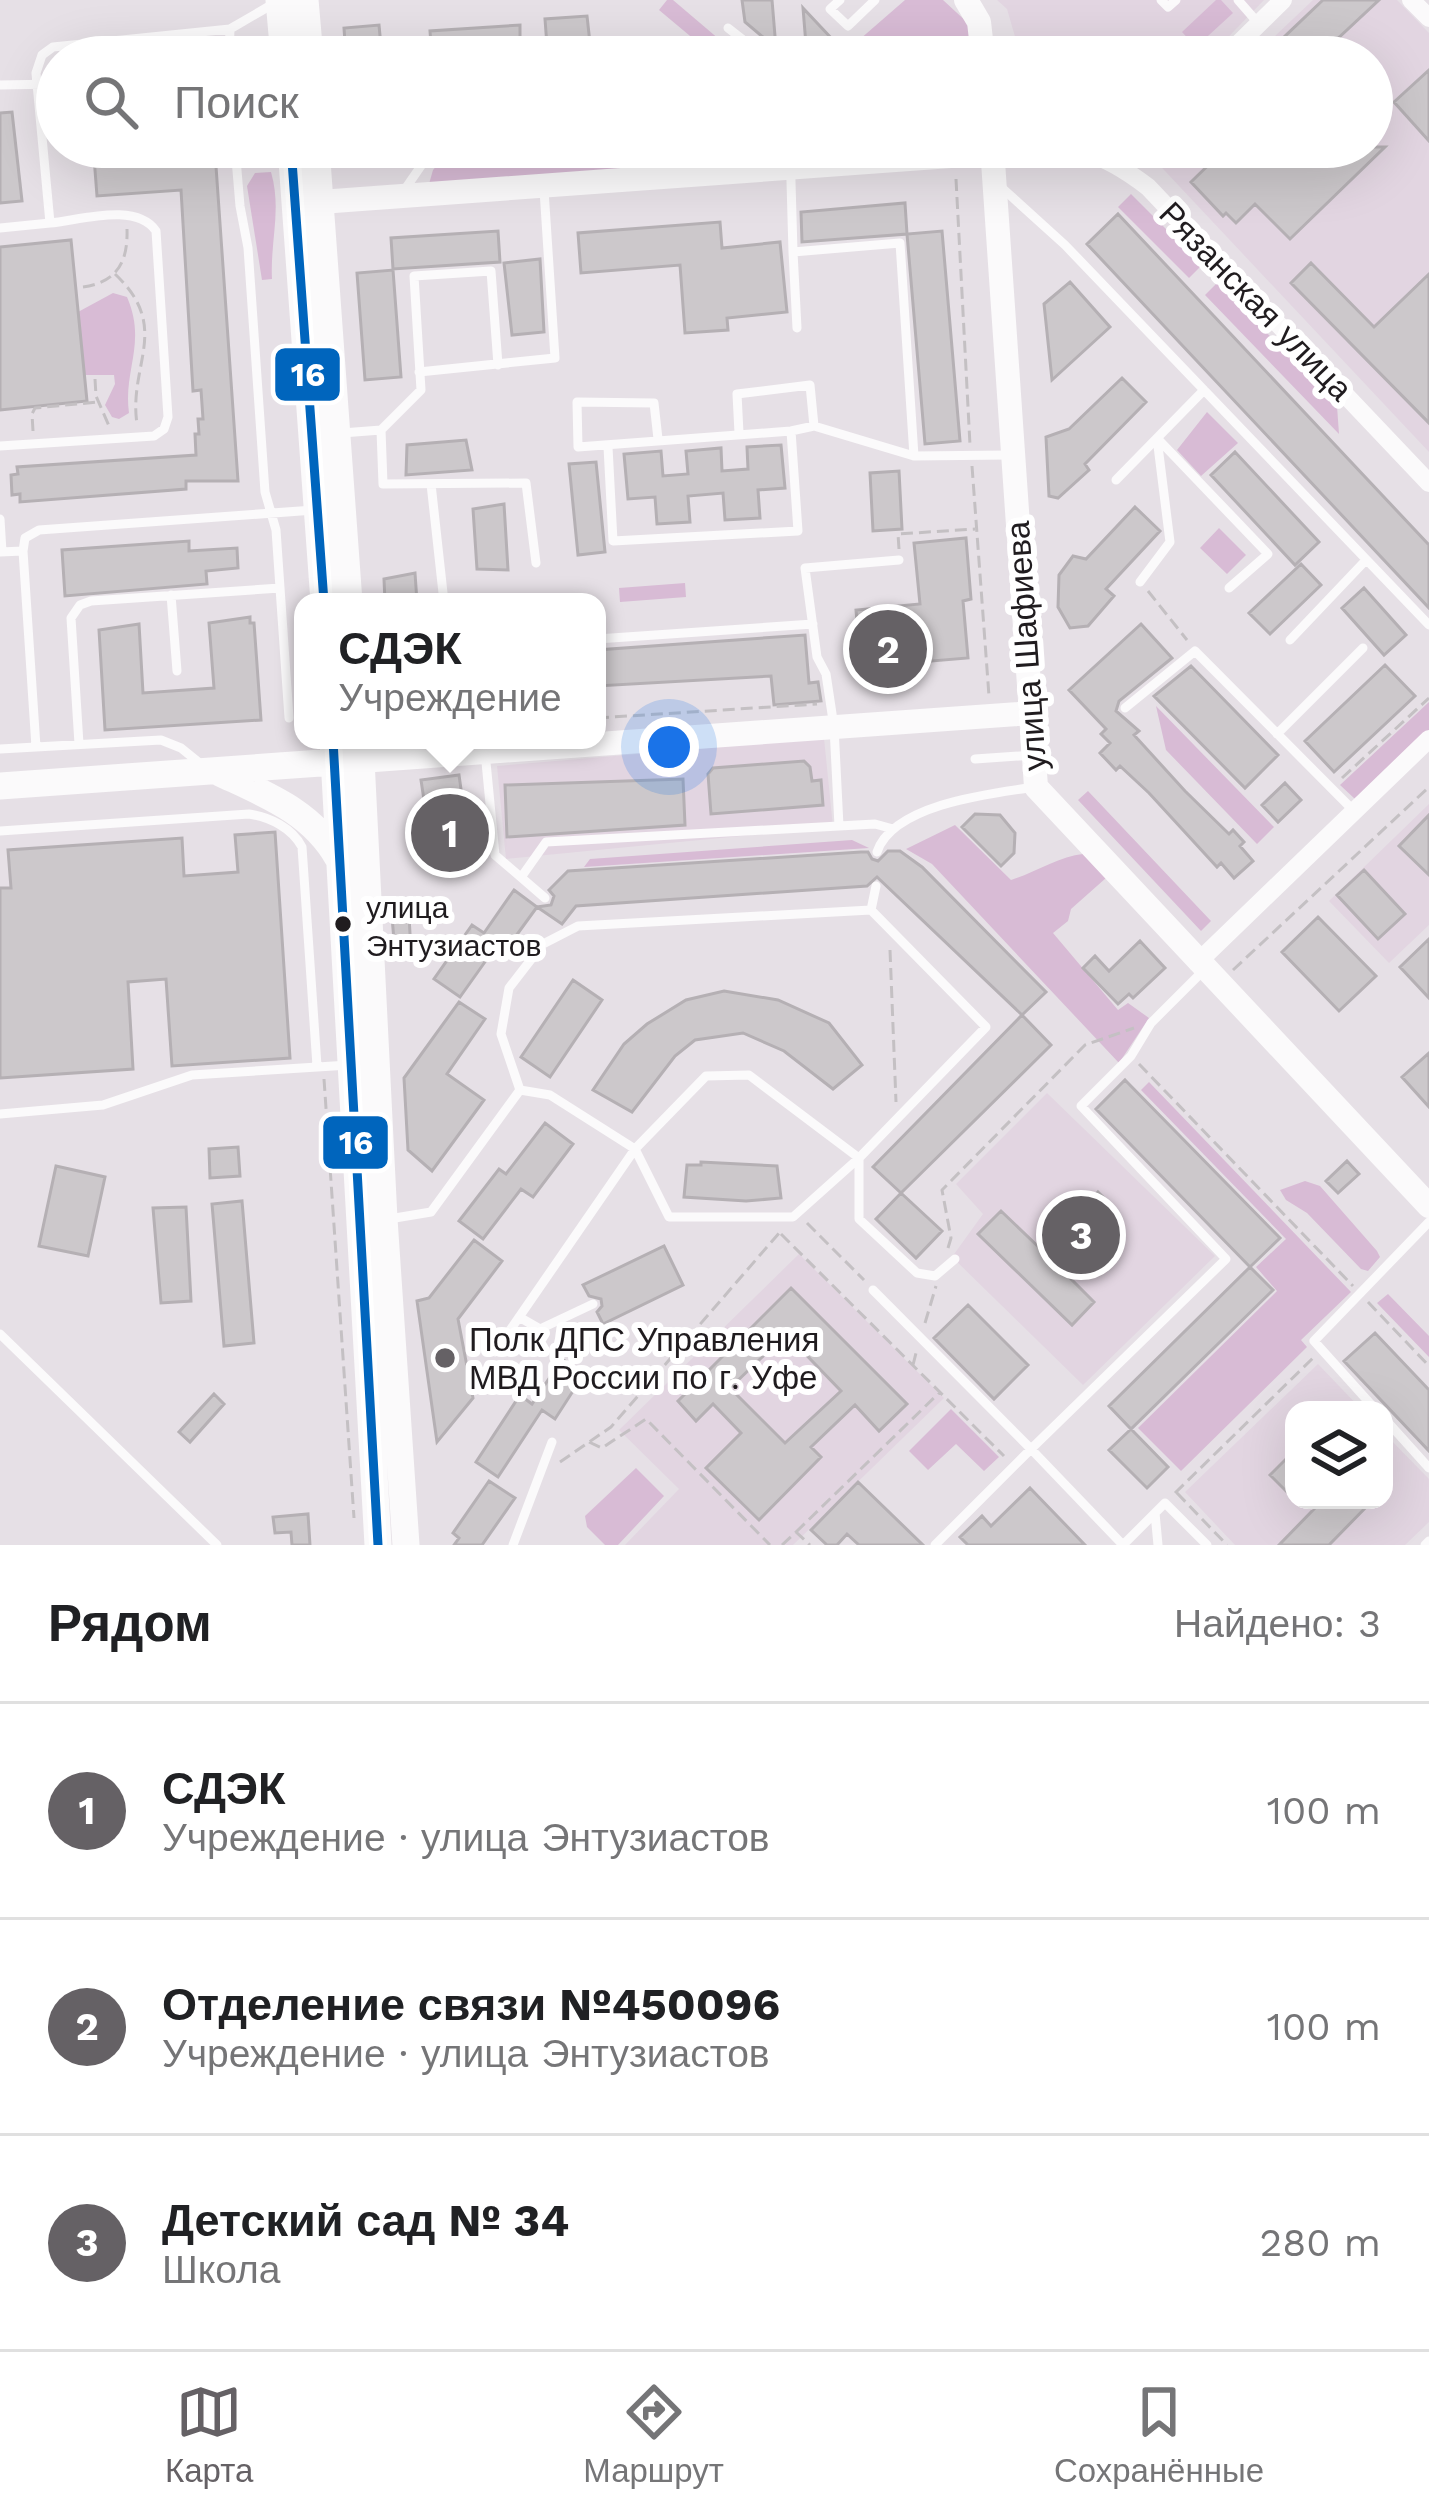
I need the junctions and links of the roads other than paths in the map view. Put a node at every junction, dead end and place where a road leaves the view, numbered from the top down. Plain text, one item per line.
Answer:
1 (840, 0) edge
2 (875, 0) edge
3 (966, 0) edge
4 (1161, 0) edge
5 (1176, 0) edge
6 (1238, 0) edge
7 (1283, 0) edge
8 (1412, 0) edge
9 (296, 1) edge
10 (1429, 18) edge
11 (1259, 24) junction
12 (728, 28) dead end
13 (230, 29) junction
14 (161, 36) edge
15 (230, 36) edge
16 (288, 36) edge
17 (305, 36) edge
18 (738, 36) edge
19 (981, 36) edge
20 (1247, 36) edge
21 (36, 83) edge
22 (0, 85) edge
23 (45, 168) edge
24 (237, 168) edge
25 (293, 168) edge
26 (318, 168) edge
27 (420, 168) edge
28 (751, 168) edge
29 (765, 168) edge
30 (791, 168) edge
31 (993, 168) edge
32 (1122, 168) edge
33 (755, 172) junction
34 (994, 180) junction
35 (544, 185) junction
36 (402, 194) junction
37 (320, 202) junction
38 (50, 223) junction
39 (0, 227) edge
40 (793, 251) junction
41 (797, 328) dead end
42 (498, 365) junction
43 (419, 372) junction
44 (1204, 390) junction
45 (814, 426) junction
46 (381, 430) junction
47 (790, 431) junction
48 (336, 433) junction
49 (739, 433) junction
50 (1157, 438) junction
51 (658, 439) junction
52 (0, 446) edge
53 (608, 447) junction
54 (1013, 455) junction
55 (914, 456) junction
56 (1116, 480) dead end
57 (1429, 483) edge
58 (431, 484) junction
59 (318, 510) junction
60 (271, 514) junction
61 (0, 519) edge
62 (22, 551) junction
63 (1, 552) edge
64 (899, 560) road end
65 (1366, 560) junction
66 (536, 563) dead end
67 (1141, 583) road end
68 (280, 588) junction
69 (1229, 588) dead end
70 (323, 593) edge
71 (349, 593) edge
72 (443, 593) edge
73 (172, 595) junction
74 (813, 624) junction
75 (1429, 625) edge
76 (606, 639) edge
77 (1290, 640) dead end
78 (1363, 648) dead end
79 (177, 671) dead end
80 (1126, 708) dead end
81 (1031, 713) junction
82 (832, 715) junction
83 (289, 718) dead end
84 (1277, 734) junction
85 (606, 736) edge
86 (1429, 739) edge
87 (80, 744) junction
88 (36, 747) junction
89 (0, 749) edge
90 (468, 749) edge
91 (347, 751) edge
92 (1034, 755) junction
93 (975, 759) dead end
94 (214, 771) junction
95 (0, 787) edge
96 (1036, 787) junction
97 (1354, 811) junction
98 (839, 826) junction
99 (893, 829) junction
100 (0, 831) edge
101 (877, 852) dead end
102 (338, 858) junction
103 (522, 876) junction
104 (876, 886) dead end
105 (545, 898) dead end
106 (871, 910) junction
107 (569, 916) dead end
108 (578, 926) junction
109 (1206, 972) junction
110 (330, 1066) junction
111 (520, 1090) junction
112 (0, 1114) edge
113 (634, 1148) junction
114 (859, 1158) junction
115 (1429, 1206) edge
116 (384, 1220) junction
117 (1429, 1222) edge
118 (955, 1259) dead end
119 (873, 1290) road end
120 (593, 1304) dead end
121 (519, 1317) junction
122 (0, 1334) edge
123 (495, 1352) dead end
124 (1368, 1401) edge
125 (1393, 1428) edge
126 (552, 1442) dead end
127 (1031, 1449) junction
128 (1429, 1468) edge
129 (1155, 1513) junction
130 (217, 1545) edge
131 (378, 1545) edge
132 (406, 1545) edge
133 (513, 1545) edge
134 (935, 1545) edge
135 (1158, 1545) edge
136 (1207, 1545) edge

1 - 2 lane
3 - 19 street
4 - 5 lane
6 - 11 lane
7 - 11 street
8 - 10 street
9 - 13 lane
9 - 16 main road
9 - 17 main road
11 - 20 street
12 - 18 lane
13 - 14 lane
13 - 15 lane
21 - 22 lane
23 - 38 lane
24 - 60 lane
25 - 59 main road
26 - 37 main road
27 - 36 lane
28 - 33 lane
29 - 33 street
30 - 40 lane
31 - 34 street, улица Шафиева
32 - 57 street, Рязанская улица
33 - 35 street
34 - 44 lane
34 - 54 street, улица Шафиева
35 - 36 street
35 - 42 lane
36 - 37 street
37 - 48 main road
38 - 39 lane
38 - 52 lane
40 - 41 lane
40 - 55 lane
42 - 43 lane
42 - 43 lane
43 - 46 lane
44 - 50 lane
44 - 65 lane
45 - 47 lane
45 - 49 lane
45 - 55 lane
46 - 48 lane
46 - 58 lane
47 - 49 lane
47 - 53 lane
48 - 71 main road
49 - 51 lane
50 - 56 lane
50 - 67 lane
50 - 69 lane
51 - 53 lane
51 - 53 lane
54 - 55 lane
54 - 81 street, улица Шафиева
58 - 66 lane
58 - 72 lane
59 - 60 lane
59 - 70 main road
60 - 62 lane
60 - 68 lane
61 - 63 lane
62 - 63 lane
62 - 88 lane
64 - 74 lane
65 - 75 lane
65 - 77 lane
68 - 73 lane
68 - 83 lane
73 - 79 lane
73 - 87 lane
74 - 76 lane
74 - 82 lane
78 - 84 lane
80 - 84 lane
81 - 82 street
81 - 92 street, улица Шафиева
82 - 85 street
82 - 98 lane
84 - 97 lane
86 - 97 street
87 - 88 lane
87 - 94 lane
88 - 89 lane
90 - 91 street
90 - 103 lane
91 - 94 main road
91 - 102 main road
91 - 116 main road
92 - 93 lane
92 - 96 street, улица Шафиева
94 - 95 main road
94 - 102 main road
96 - 99 lane
96 - 109 street, улица Шафиева
97 - 109 street
98 - 99 lane
98 - 103 lane
99 - 101 lane
100 - 110 lane
102 - 110 main road
103 - 105 lane
104 - 106 lane
106 - 108 lane
106 - 114 lane
107 - 108 lane
108 - 111 lane
109 - 115 street, улица Шафиева
109 - 127 lane
110 - 112 lane
110 - 131 main road
111 - 113 lane
111 - 116 lane
113 - 114 lane
113 - 114 lane
113 - 121 lane
114 - 118 lane
116 - 132 main road
117 - 124 lane
119 - 127 lane
120 - 121 lane
121 - 123 lane
122 - 130 lane
125 - 128 lane
126 - 133 lane
127 - 129 lane
127 - 134 lane
129 - 135 lane
129 - 136 lane

